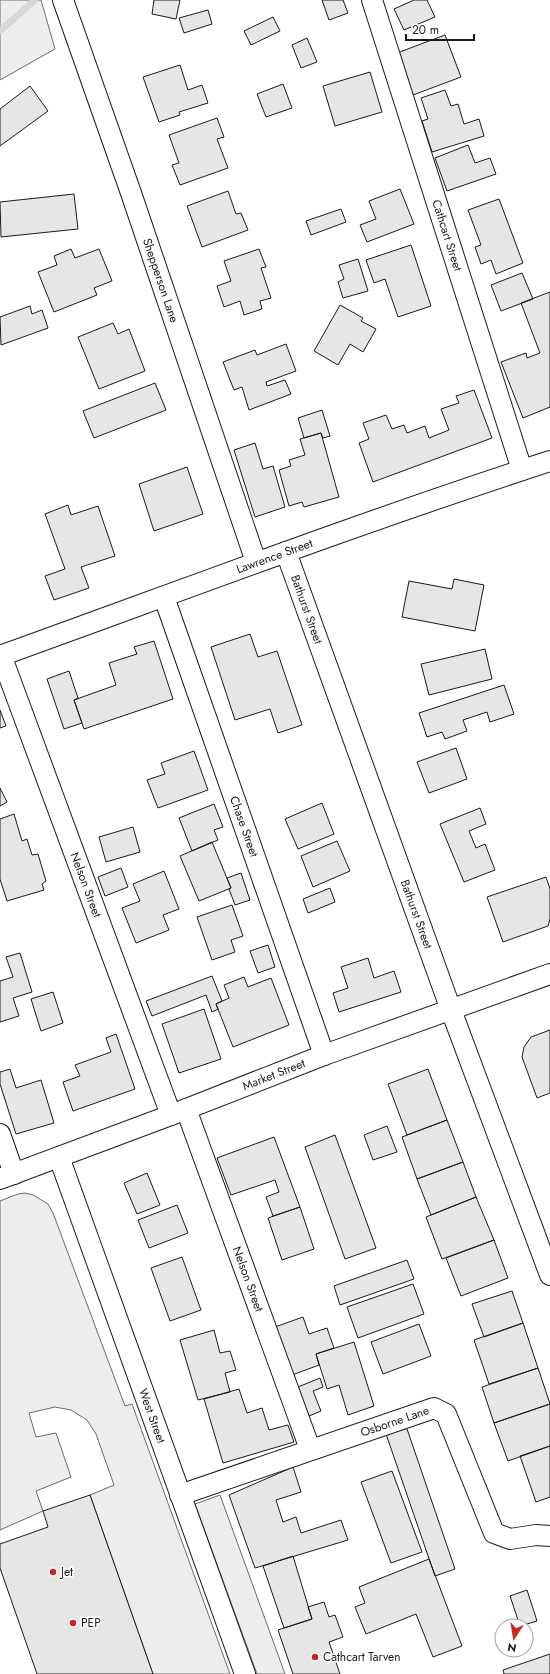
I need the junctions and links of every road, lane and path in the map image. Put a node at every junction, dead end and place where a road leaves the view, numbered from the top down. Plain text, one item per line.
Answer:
1 (63, 0) edge
2 (372, 0) edge
3 (550, 461) edge
4 (522, 470) junction
5 (286, 552) junction
6 (256, 562) junction
7 (164, 597) junction
8 (1, 655) edge
9 (550, 974) edge
10 (452, 1010) junction
11 (324, 1055) junction
12 (178, 1112) junction
13 (0, 1134) edge
14 (59, 1157) junction
15 (7, 1176) edge
16 (550, 1275) edge
17 (310, 1449) junction
18 (180, 1495) junction
19 (545, 1531) edge
20 (245, 1674) edge

1 - 6 street, Shepperson Lane
2 - 4 street, Cathcart Street
3 - 4 street, Lawrence Street
4 - 5 street, Lawrence Street
5 - 6 street, Lawrence Street
5 - 10 street, Bathurst Street
6 - 7 street, Lawrence Street
7 - 8 street, Lawrence Street
7 - 11 street, Chase Street
8 - 12 street, Nelson Street
9 - 10 street, Market Street
10 - 11 street, Market Street
10 - 16 street, Bathurst Street
11 - 12 street, Market Street
12 - 14 street, Market Street
12 - 17 street, Nelson Street
13 - 15 street
14 - 15 street, Market Street
14 - 18 street, West Street
17 - 18 street, Osborne Lane
17 - 19 street, Osborne Lane
18 - 20 street, West Street

